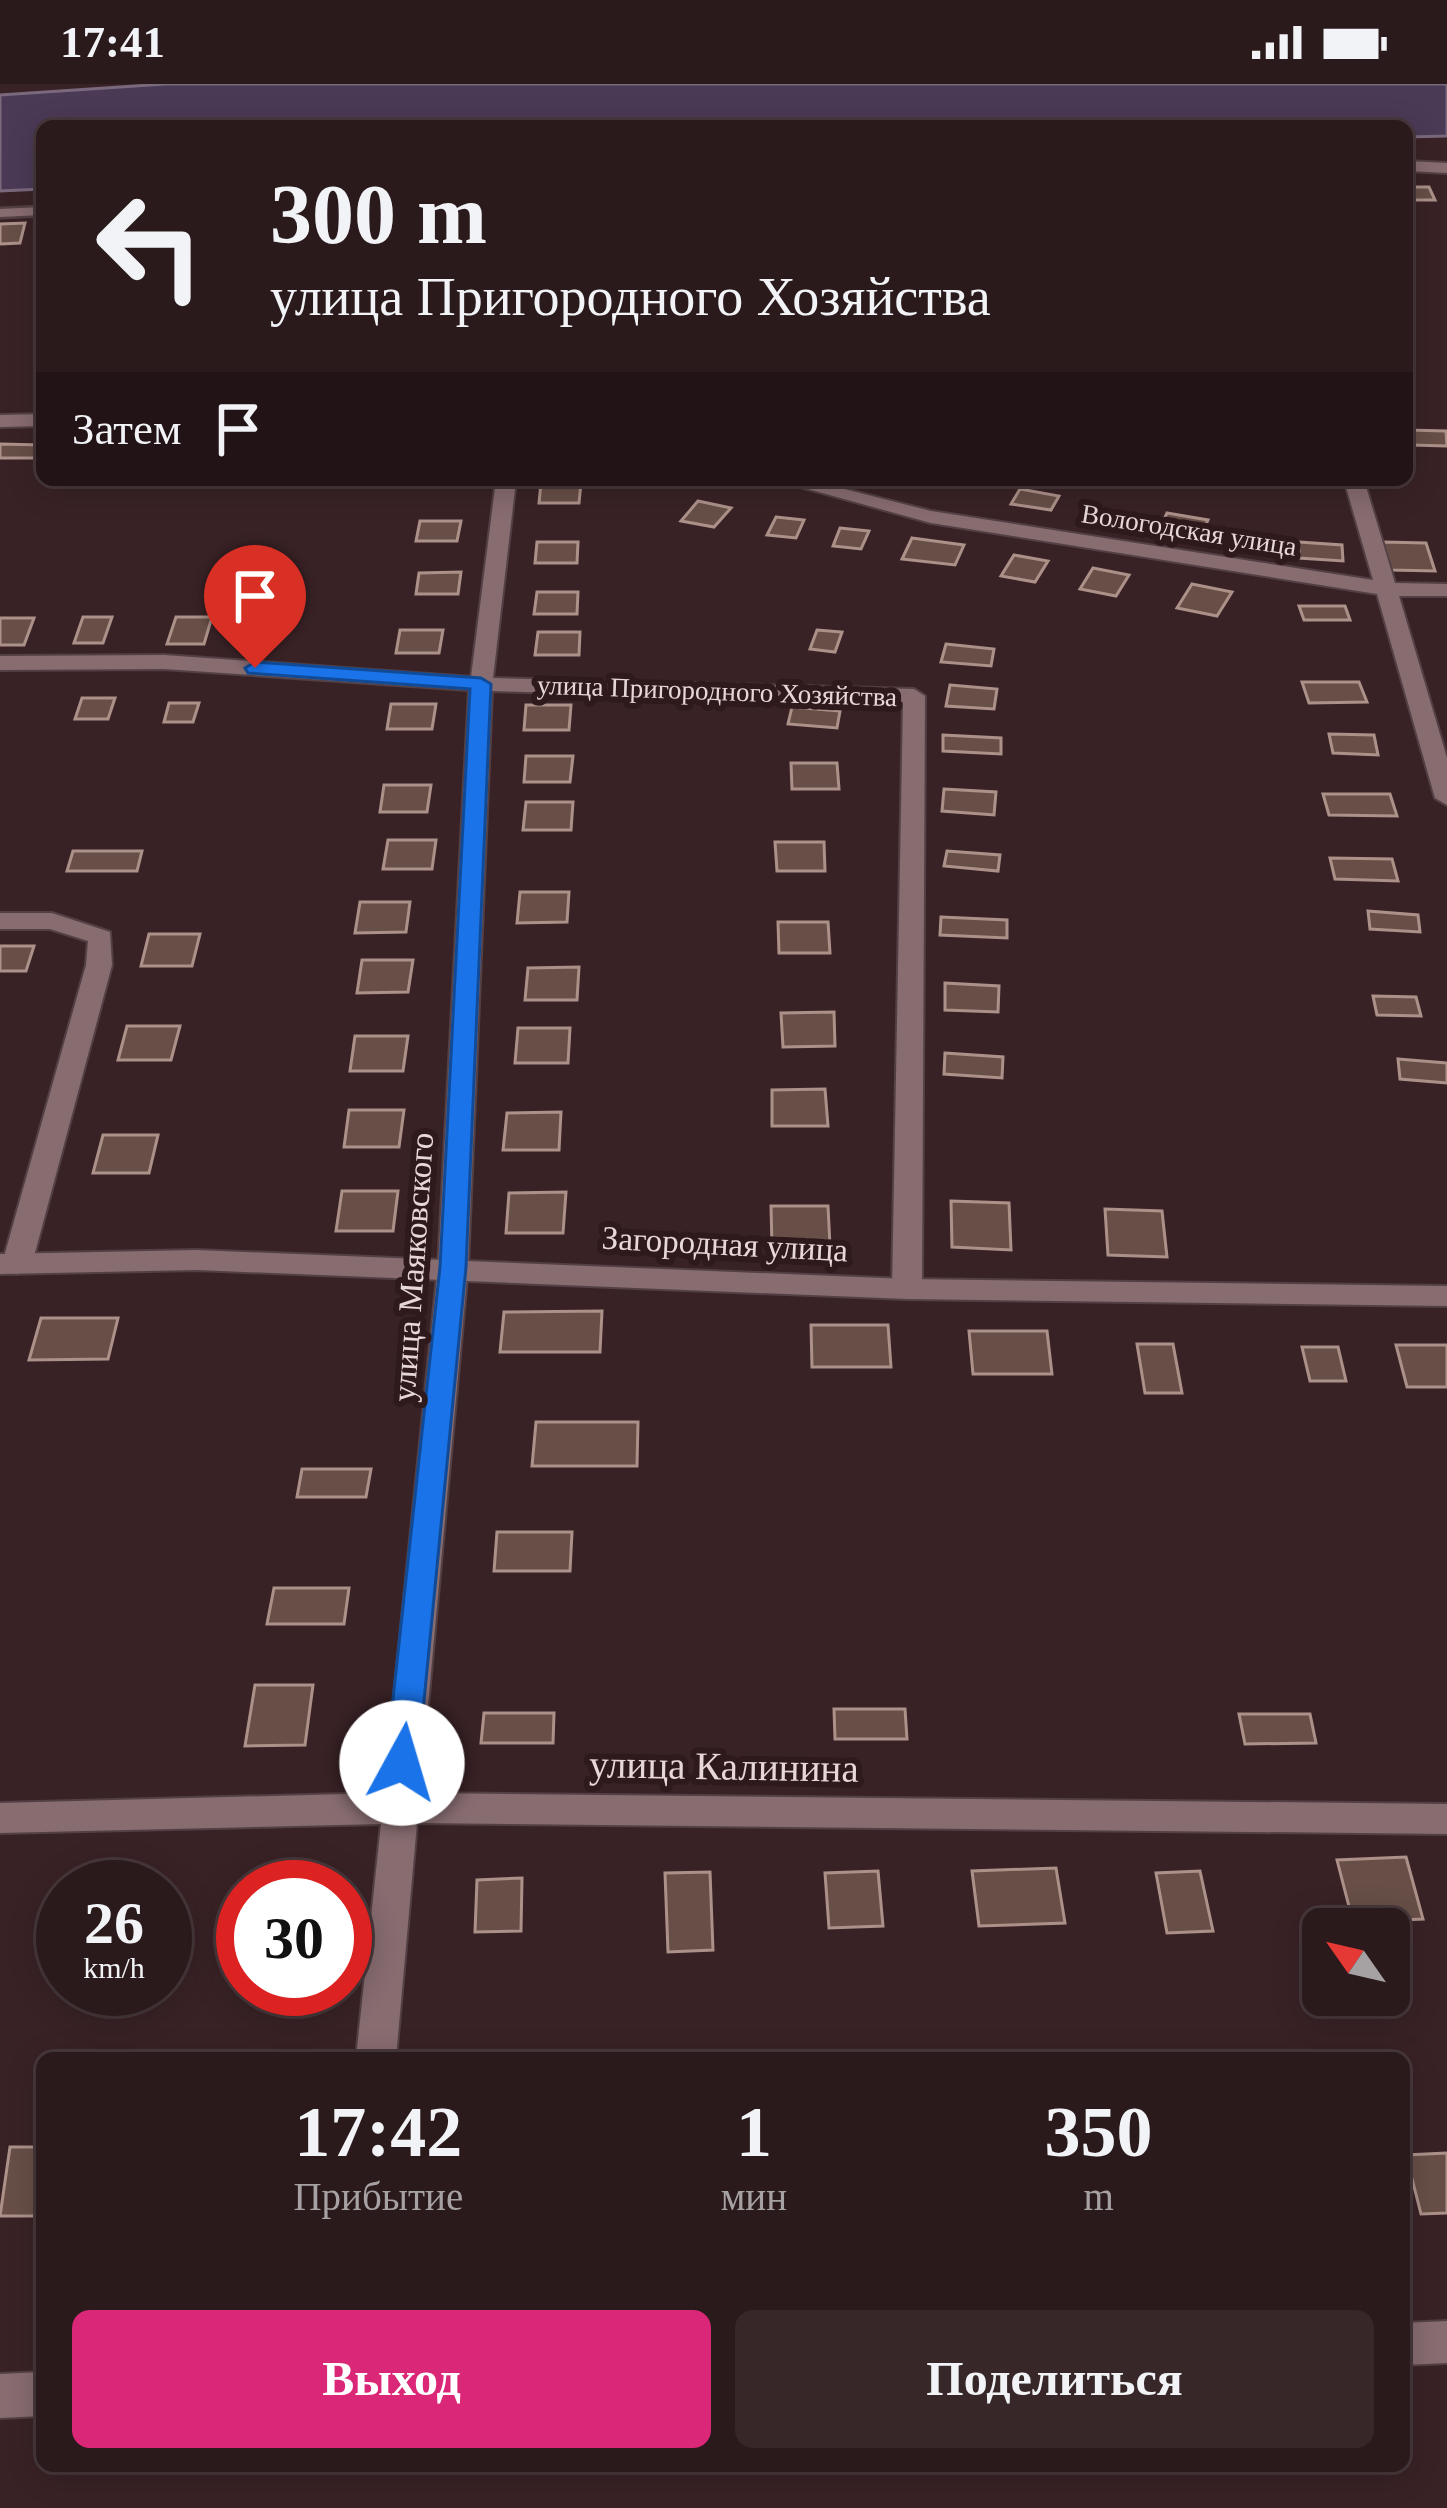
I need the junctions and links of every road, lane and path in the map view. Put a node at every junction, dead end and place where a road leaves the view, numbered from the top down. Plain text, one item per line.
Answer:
1 (1413, 166) edge
2 (1447, 167) edge
3 (36, 211) edge
4 (0, 213) edge
5 (36, 420) edge
6 (0, 421) edge
7 (505, 486) edge
8 (809, 486) edge
9 (1356, 486) edge
10 (1388, 589) junction
11 (1447, 590) edge
12 (0, 663) edge
13 (481, 684) junction
14 (1447, 798) edge
15 (0, 921) edge
16 (8, 1264) edge
17 (453, 1267) junction
18 (907, 1289) junction
19 (1447, 1296) edge
20 (398, 1808) junction
21 (0, 1818) edge
22 (1447, 1819) edge
23 (377, 2052) edge
24 (1447, 2342) edge
25 (1410, 2344) edge
26 (36, 2394) edge
27 (0, 2396) edge

1 - 2 street
3 - 4 lane
5 - 6 street
7 - 13 street, улица Маяковского
8 - 10 street, Вологодская улица
9 - 10 street
10 - 11 street, Вологодская улица
10 - 14 street
12 - 13 street, улица Пригородного Хозяйства
13 - 17 street, улица Маяковского
13 - 18 street, улица Пригородного Хозяйства
15 - 16 street
16 - 17 street, Загородная улица
17 - 18 street, Загородная улица
17 - 20 street, улица Маяковского
18 - 19 street, Загородная улица
20 - 21 street, улица Калинина
20 - 22 street, улица Калинина
20 - 23 street, улица Маяковского
24 - 25 street
26 - 27 street

